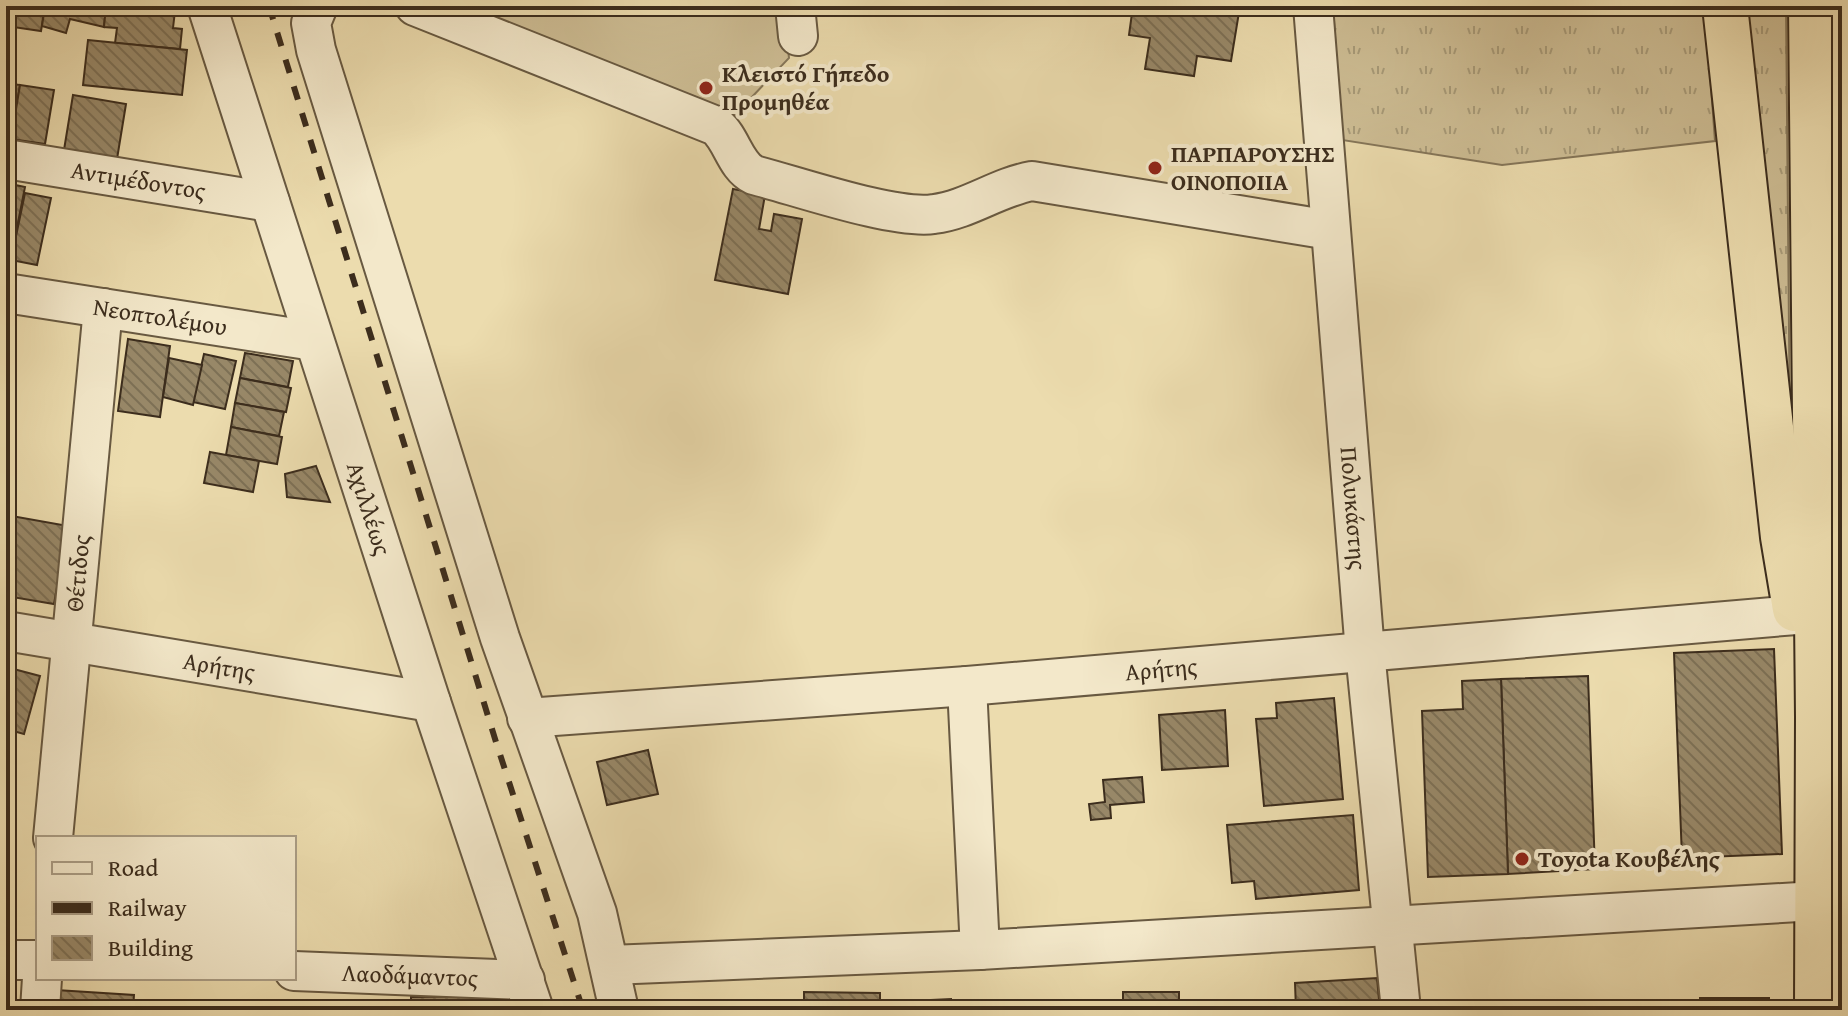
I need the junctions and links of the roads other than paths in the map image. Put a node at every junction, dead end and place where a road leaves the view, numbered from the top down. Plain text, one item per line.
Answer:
1 (207, 6) edge
2 (415, 6) edge
3 (1313, 6) edge
4 (1725, 6) edge
5 (1811, 6) edge
6 (314, 14) edge
7 (6, 159) edge
8 (270, 202) junction
9 (1330, 230) junction
10 (6, 293) edge
11 (103, 308) junction
12 (314, 341) junction
13 (1796, 615) junction
14 (6, 631) edge
15 (72, 644) junction
16 (1365, 652) junction
17 (967, 686) junction
18 (431, 702) junction
19 (1818, 717) junction
20 (527, 718) junction
21 (53, 836) edge
22 (1816, 901) junction
23 (1393, 925) junction
24 (980, 950) junction
25 (6, 960) edge
26 (36, 960) edge
27 (610, 965) junction
28 (296, 971) edge
29 (42, 980) edge
30 (530, 995) edge
31 (40, 1010) edge
32 (619, 1010) edge
33 (1401, 1010) edge
34 (1817, 1010) edge

1 - 8 street, Αχιλλέως
2 - 9 street
3 - 9 street, Πολυκάστης
4 - 13 highway
5 - 19 highway
6 - 20 street
7 - 8 street, Αντιμέδοντος
8 - 12 street, Αχιλλέως
9 - 16 street, Πολυκάστης
10 - 11 street, Νεοπτολέμου
11 - 12 street, Νεοπτολέμου
11 - 15 street, Θέτιδος
12 - 18 street, Αχιλλέως
13 - 16 street, Αρήτης
13 - 19 highway
14 - 15 street, Αρήτης
15 - 18 street, Αρήτης
15 - 21 street, Θέτιδος
16 - 17 street, Αρήτης
16 - 23 street, Πολυκάστης
17 - 20 street, Αρήτης
17 - 24 street
18 - 30 street, Αχιλλέως
19 - 22 highway
20 - 27 street
22 - 23 street
22 - 34 highway
23 - 24 street
23 - 33 street, Πολυκάστης
24 - 27 street
25 - 26 street
27 - 32 street
28 - 30 street, Λαοδάμαντος
29 - 31 street

